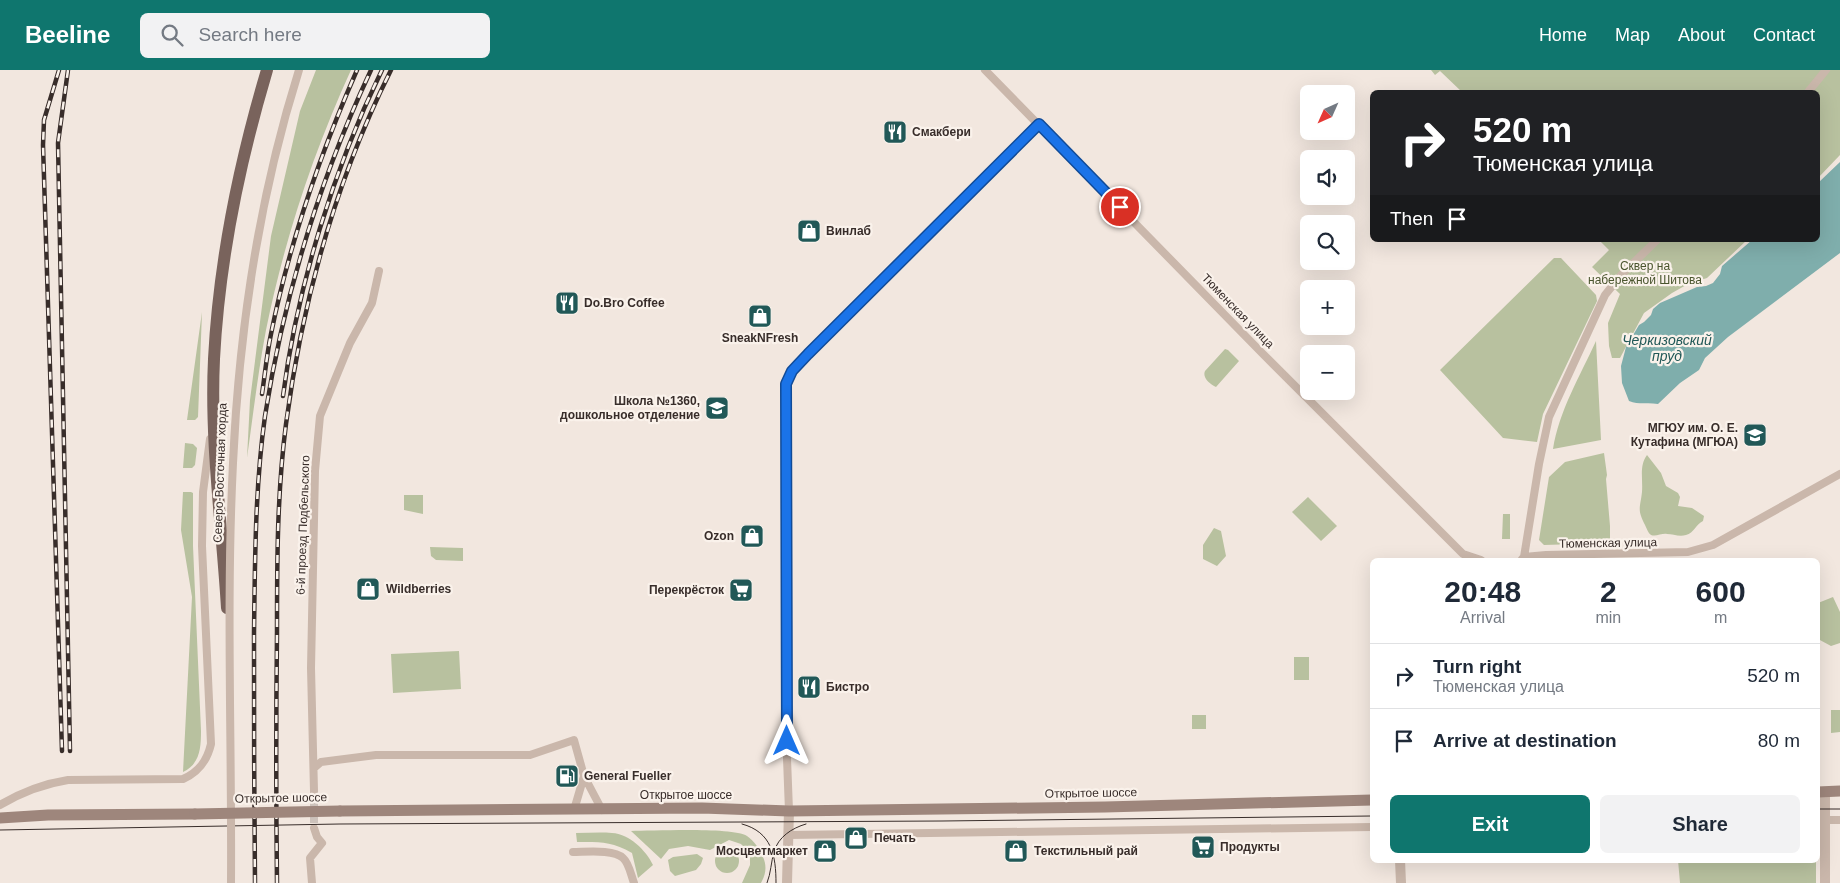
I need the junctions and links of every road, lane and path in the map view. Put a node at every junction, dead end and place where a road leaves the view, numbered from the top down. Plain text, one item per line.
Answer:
1 (267, 70) edge
2 (299, 70) edge
3 (985, 70) edge
4 (1826, 70) edge
5 (1810, 90) edge
6 (1039, 124) junction
7 (1655, 242) edge
8 (378, 272) dead end
9 (214, 409) junction
10 (1840, 474) edge
11 (1688, 556) edge
12 (1475, 558) edge
13 (1522, 558) edge
14 (314, 768) junction
15 (584, 776) junction
16 (1840, 791) edge
17 (314, 792) tunnel mouth
18 (1821, 792) edge
19 (1370, 800) edge
20 (0, 804) edge
21 (574, 810) junction
22 (602, 810) junction
23 (789, 811) junction
24 (0, 818) edge
25 (1822, 820) edge
26 (1840, 820) edge
27 (1370, 827) edge
28 (314, 828) tunnel mouth
29 (788, 836) junction
30 (573, 852) dead end
31 (1400, 863) edge
32 (230, 883) edge
33 (312, 883) edge
34 (634, 883) edge
35 (787, 883) edge
36 (1401, 883) edge
37 (1825, 883) edge

1 - 9 main road, Северо-Восточная хорда
2 - 32 street, Северо-Восточная хорда, bridge
3 - 6 street, Тюменская улица
4 - 5 street
6 - 12 street, Тюменская улица
6 - 23 street
7 - 13 street
8 - 14 street, 6-й проезд Подбельского
9 - 20 street
9 - 32 main road, Северо-Восточная хорда
10 - 11 street, Тюменская улица
11 - 13 street, Тюменская улица
14 - 15 street
14 - 17 street, 6-й проезд Подбельского
15 - 21 street
15 - 22 street
16 - 18 main road
18 - 25 street
19 - 23 main road, Открытое шоссе
21 - 22 main road, Открытое шоссе
21 - 24 main road, Открытое шоссе, bridge
22 - 23 main road, Открытое шоссе
23 - 29 street
25 - 26 street
25 - 37 street
27 - 29 street
28 - 33 street
29 - 35 street
30 - 34 street
31 - 36 street

